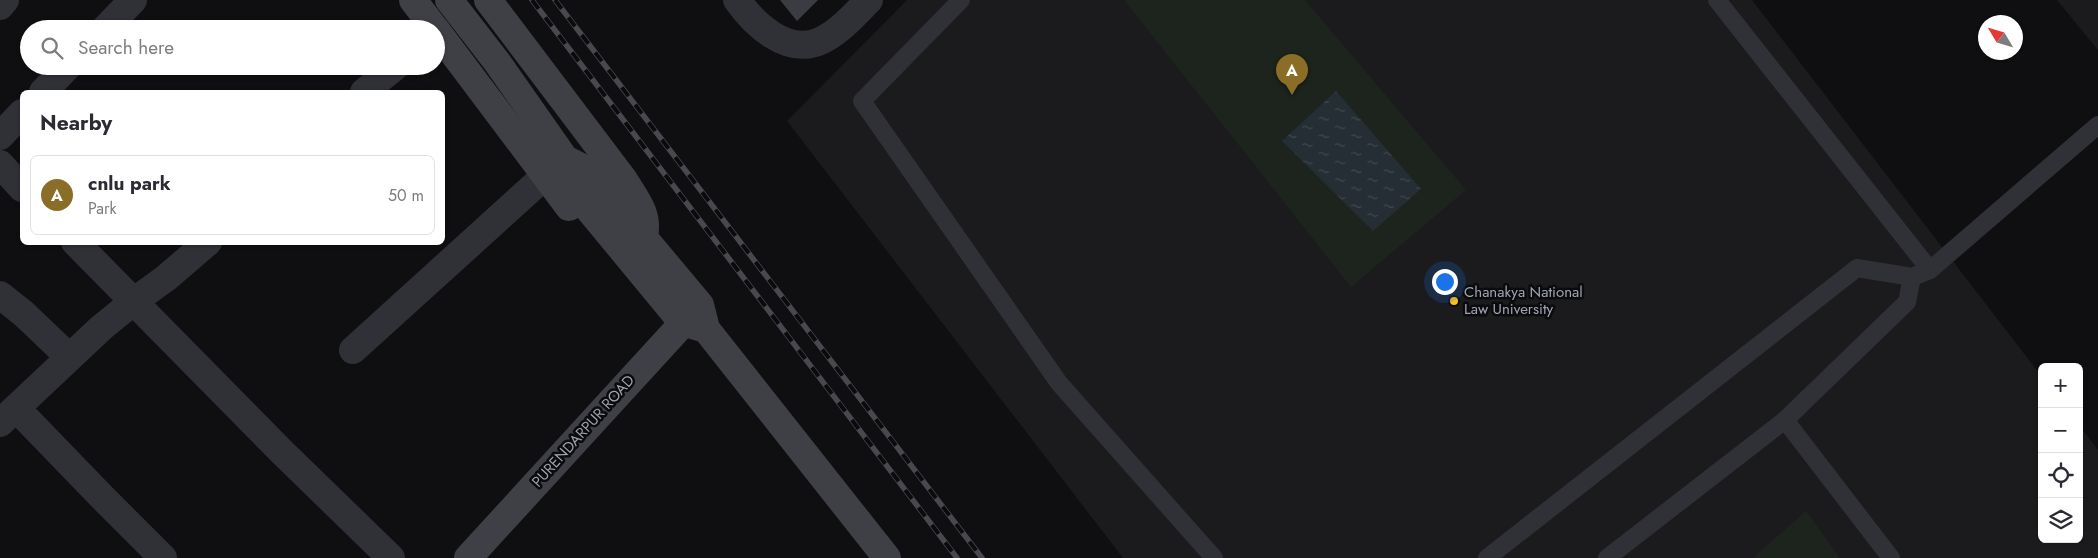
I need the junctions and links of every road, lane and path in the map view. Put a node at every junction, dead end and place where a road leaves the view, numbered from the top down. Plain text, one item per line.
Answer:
1 (5, 0) edge
2 (133, 0) edge
3 (413, 0) edge
4 (450, 0) edge
5 (488, 0) edge
6 (737, 0) edge
7 (869, 0) edge
8 (961, 0) edge
9 (1717, 0) edge
10 (0, 6) edge
11 (114, 20) edge
12 (427, 20) edge
13 (445, 42) edge
14 (59, 75) edge
15 (385, 75) edge
16 (45, 90) edge
17 (366, 90) edge
18 (20, 115) edge
19 (2098, 125) edge
20 (0, 136) edge
21 (0, 164) edge
22 (555, 167) junction
23 (20, 186) edge
24 (597, 208) junction
25 (644, 238) junction
26 (78, 245) edge
27 (204, 245) edge
28 (1930, 270) junction
29 (1912, 277) junction
30 (0, 295) edge
31 (133, 302) junction
32 (696, 319) junction
33 (353, 350) dead end
34 (69, 357) junction
35 (8, 415) edge
36 (1784, 420) junction
37 (163, 558) edge
38 (391, 558) edge
39 (468, 558) edge
40 (887, 558) edge
41 (1214, 558) edge
42 (1487, 558) edge
43 (1608, 558) edge
44 (1891, 558) edge

1 - 10 street
2 - 11 street
3 - 12 street
4 - 22 street
5 - 25 street
6 - 7 street
8 - 41 lane
9 - 28 lane
13 - 22 street
14 - 16 street
15 - 17 street
18 - 20 street
19 - 28 lane
21 - 23 street
22 - 24 street
22 - 24 street
22 - 33 street
24 - 25 street
24 - 32 street
25 - 32 street
26 - 31 street
27 - 31 street
28 - 29 lane
29 - 36 lane
29 - 42 lane
30 - 34 street
31 - 34 street
31 - 38 street
32 - 39 street, PURENDARPUR ROAD
32 - 40 street
34 - 35 street
35 - 37 street
36 - 43 lane
36 - 44 lane

